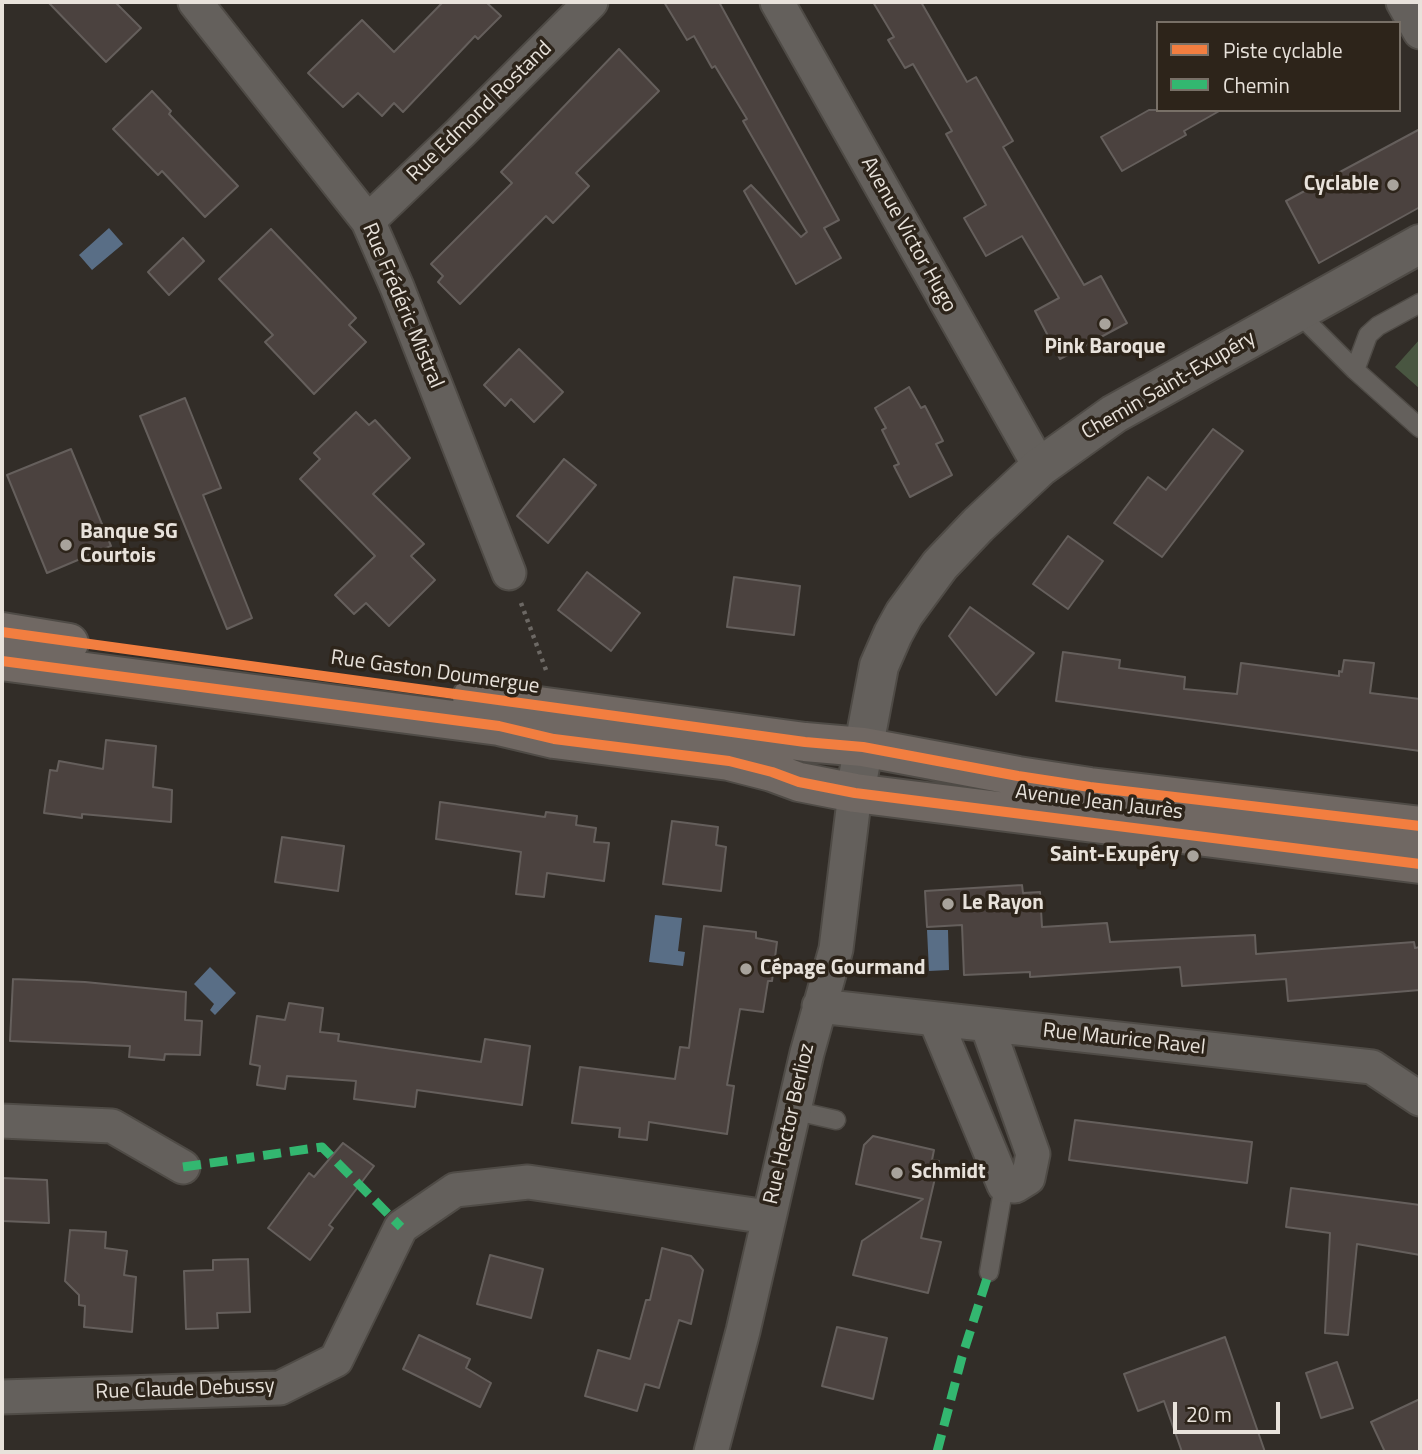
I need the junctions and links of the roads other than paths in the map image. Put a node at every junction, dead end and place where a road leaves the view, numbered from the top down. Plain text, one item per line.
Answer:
1 (195, 2) edge
2 (592, 2) edge
3 (777, 2) edge
4 (1403, 2) edge
5 (1420, 32) edge
6 (368, 220) junction
7 (1420, 244) edge
8 (1420, 303) edge
9 (1297, 312) junction
10 (1355, 370) junction
11 (1420, 428) edge
12 (1040, 467) junction
13 (509, 573) road end
14 (2, 632) edge
15 (2, 661) edge
16 (863, 747) junction
17 (855, 793) junction
18 (1420, 826) edge
19 (1420, 864) edge
20 (819, 1006) junction
21 (934, 1019) junction
22 (987, 1025) junction
23 (1420, 1099) edge
24 (792, 1110) junction
25 (836, 1120) dead end
26 (2, 1121) edge
27 (183, 1167) dead end
28 (1004, 1185) junction
29 (768, 1217) junction
30 (989, 1272) dead end
31 (2, 1397) edge
32 (711, 1452) edge

1 - 6 street, Rue Frédéric Mistral
2 - 6 street, Rue Edmond Rostand
3 - 12 street, Avenue Victor Hugo
4 - 5 street
6 - 13 street, Rue Frédéric Mistral
7 - 9 street, Chemin Saint-Exupéry
8 - 10 lane
9 - 10 lane
9 - 12 street, Chemin Saint-Exupéry
10 - 11 lane
12 - 16 street, Chemin Saint-Exupéry
14 - 16 main road, Rue Gaston Doumergue
15 - 17 main road, Rue Gaston Doumergue
16 - 17 street, Chemin Saint-Exupéry
16 - 18 main road, Avenue Jean Jaurès
17 - 19 main road, Avenue Jean Jaurès
17 - 20 street, Rue Hector Berlioz
20 - 21 street, Rue Maurice Ravel
20 - 24 street, Rue Hector Berlioz
21 - 22 street, Rue Maurice Ravel
21 - 28 street
22 - 23 street, Rue Maurice Ravel
22 - 28 street
24 - 25 lane
24 - 29 street, Rue Hector Berlioz
26 - 27 street
28 - 30 lane
29 - 31 street, Rue Claude Debussy
29 - 32 street, Rue Hector Berlioz

